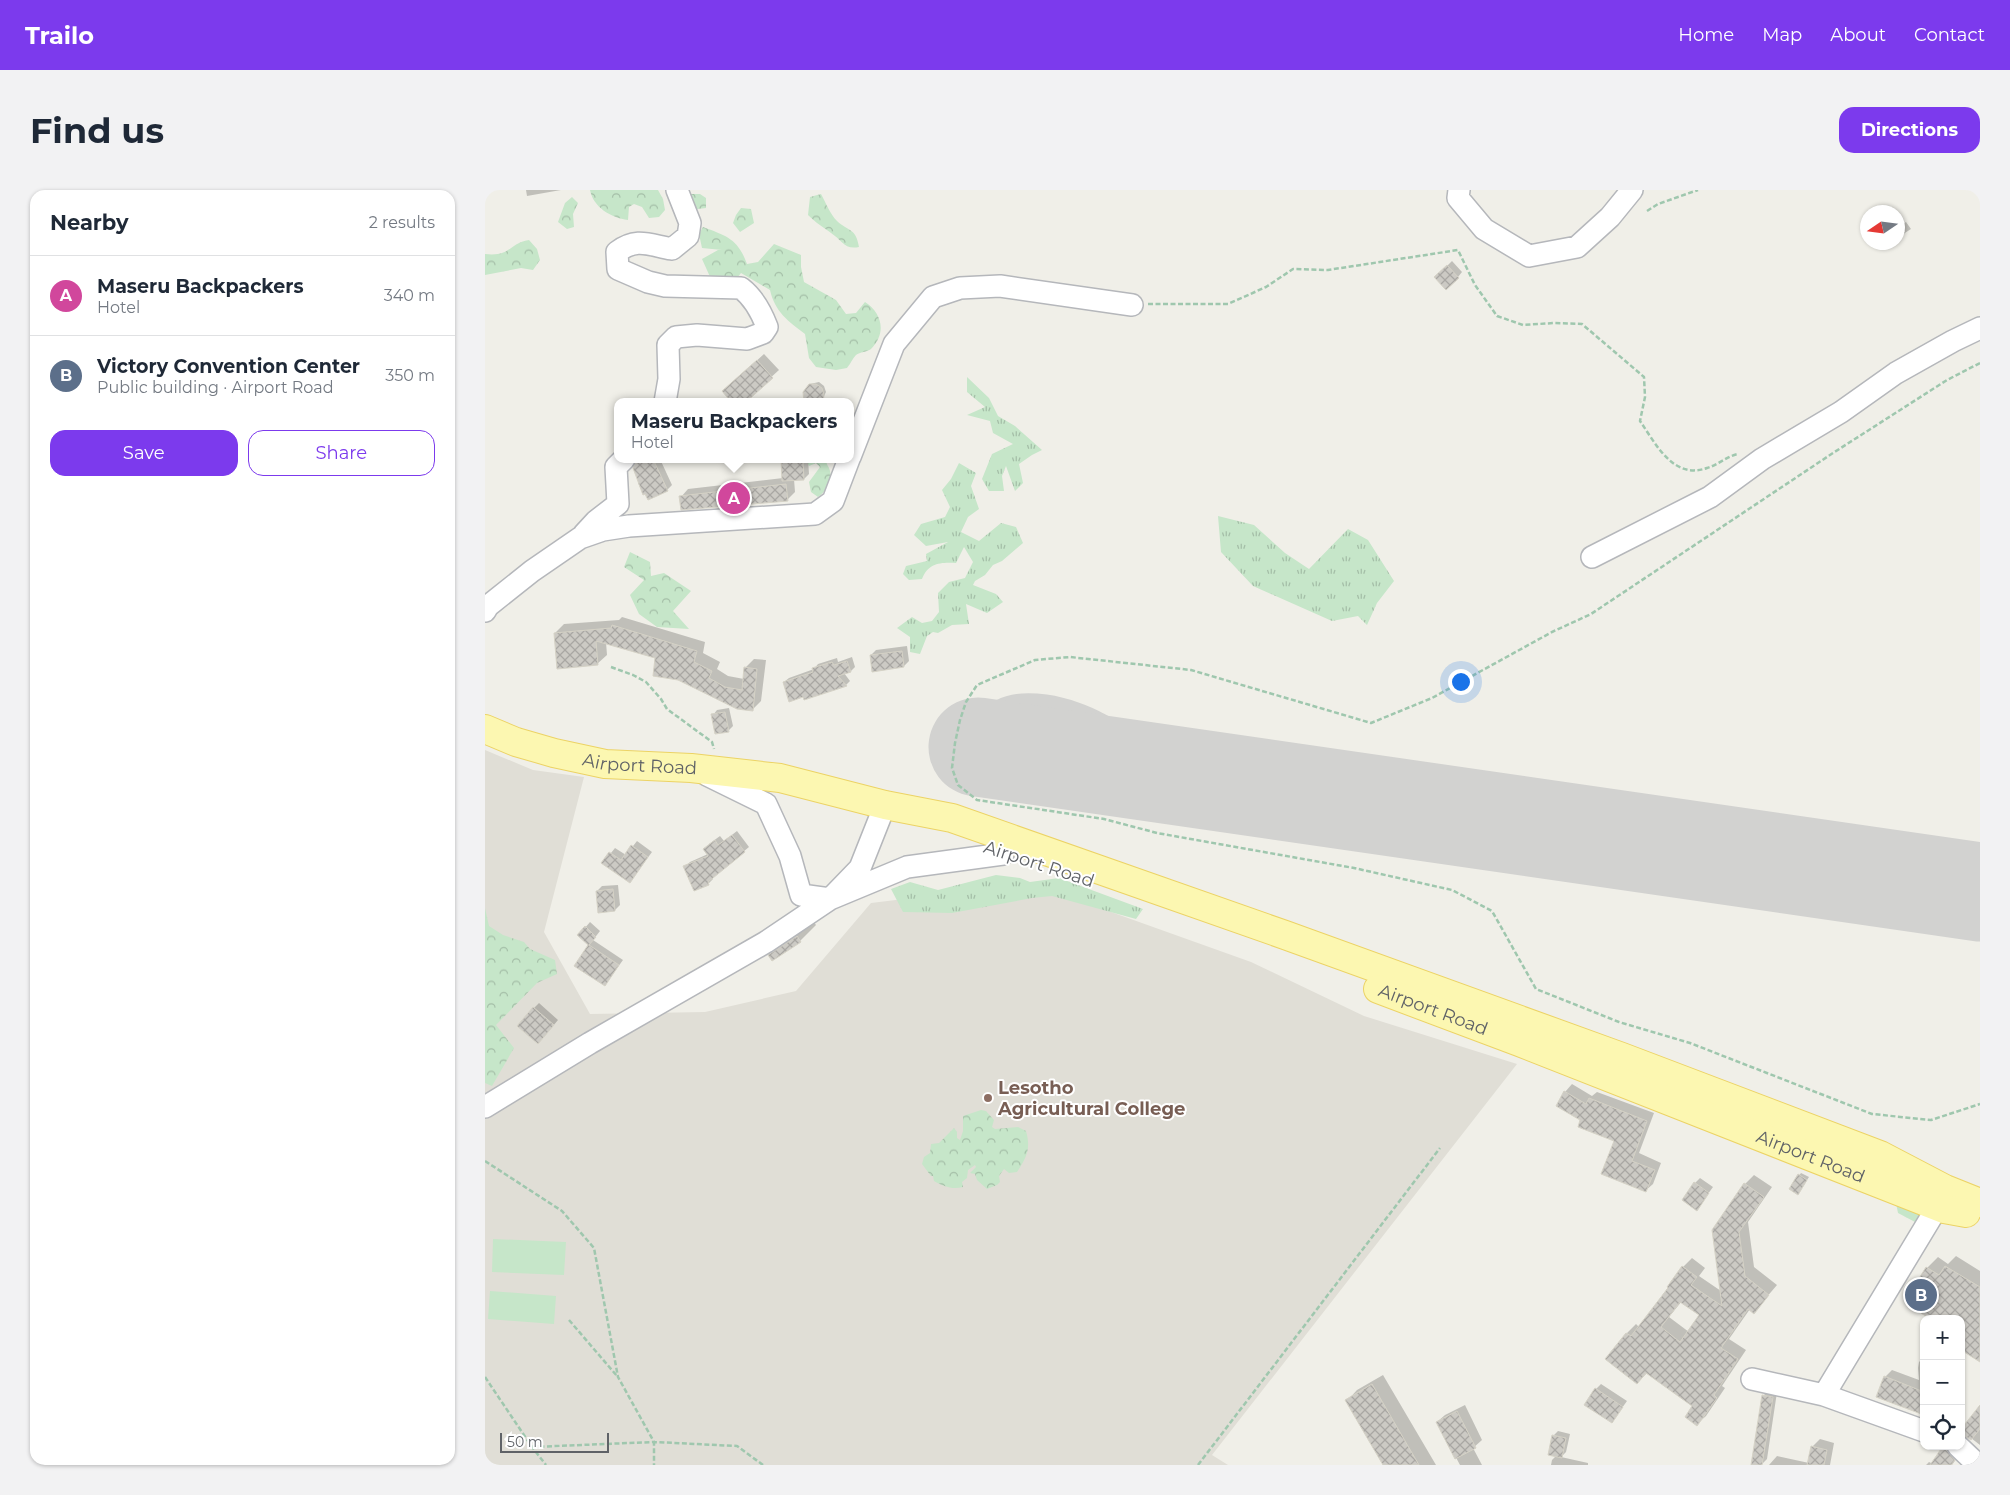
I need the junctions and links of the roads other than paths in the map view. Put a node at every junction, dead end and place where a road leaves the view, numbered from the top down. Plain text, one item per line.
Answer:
1 (677, 190) edge
2 (1459, 190) edge
3 (1632, 190) edge
4 (1132, 305) road end
5 (1980, 328) edge
6 (666, 398) edge
7 (854, 448) edge
8 (620, 463) edge
9 (848, 463) edge
10 (580, 538) junction
11 (1592, 557) dead end
12 (485, 612) edge
13 (485, 729) edge
14 (691, 768) junction
15 (885, 805) junction
16 (1003, 854) junction
17 (830, 899) junction
18 (485, 1107) edge
19 (1980, 1203) edge
20 (1938, 1206) junction
21 (1980, 1216) edge
22 (1752, 1379) dead end
23 (1824, 1395) junction
24 (1920, 1430) edge
25 (1962, 1450) edge
26 (1977, 1465) edge

1 - 6 street
2 - 3 street
4 - 7 street
5 - 11 street
8 - 10 street
9 - 10 street
10 - 12 street
13 - 14 main road, Airport Road
14 - 15 main road, Airport Road
14 - 17 street
15 - 16 main road, Airport Road
15 - 17 street
15 - 19 main road, Airport Road
16 - 17 street
16 - 20 main road, Airport Road
17 - 18 street
20 - 21 main road, Airport Road
20 - 23 street
22 - 23 street
23 - 24 street
25 - 26 street

